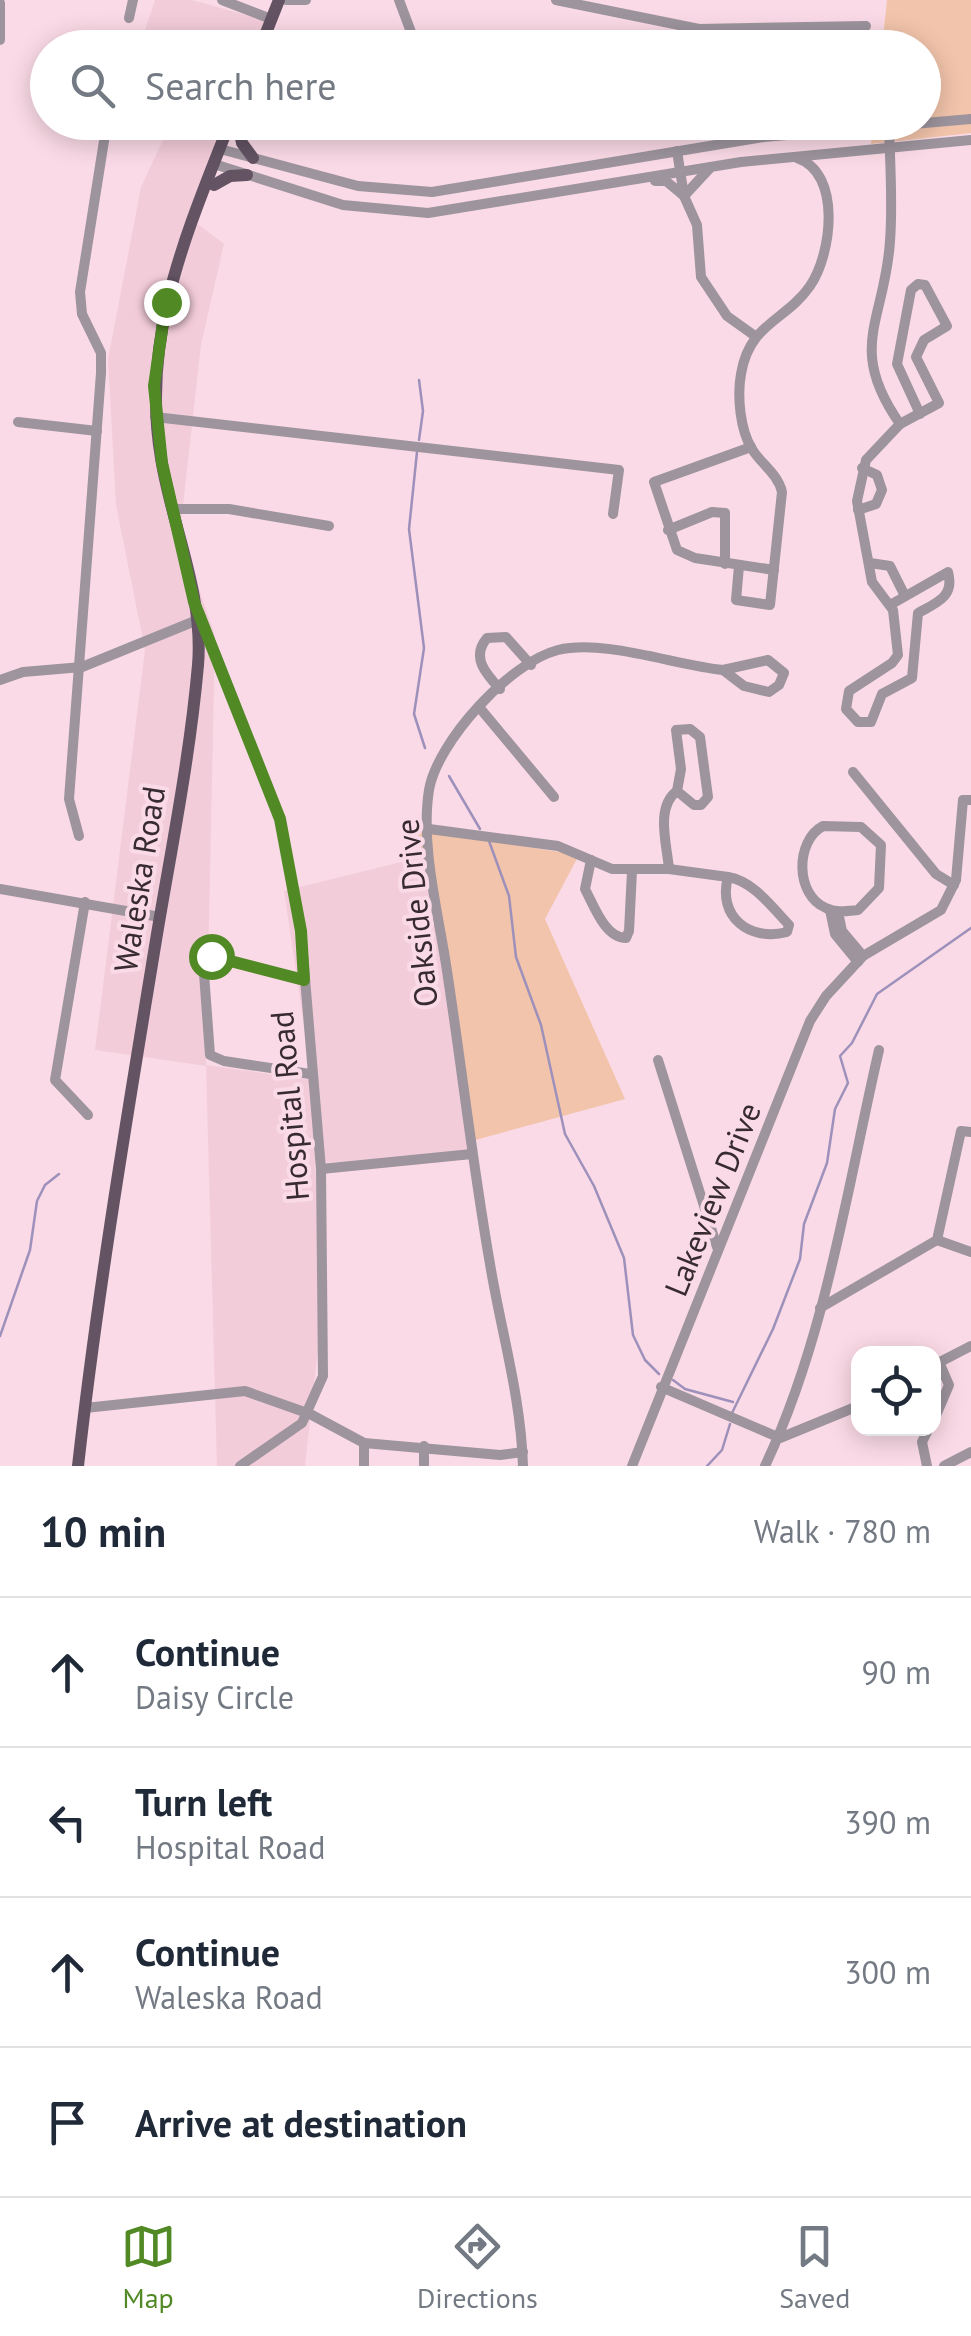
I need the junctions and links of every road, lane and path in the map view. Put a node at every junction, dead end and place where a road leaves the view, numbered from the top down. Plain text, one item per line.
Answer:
1 (133, 0) edge
2 (222, 0) edge
3 (306, 0) edge
4 (400, 0) edge
5 (556, 0) edge
6 (282, 1) edge
7 (0, 3) edge
8 (265, 16) junction
9 (129, 18) dead end
10 (866, 26) dead end
11 (264, 30) edge
12 (270, 30) edge
13 (411, 30) edge
14 (0, 40) edge
15 (971, 119) edge
16 (941, 122) edge
17 (104, 140) edge
18 (226, 140) edge
19 (229, 140) edge
20 (241, 140) edge
21 (765, 140) edge
22 (890, 140) edge
23 (971, 140) edge
24 (890, 147) junction
25 (223, 150) junction
26 (677, 150) junction
27 (791, 156) junction
28 (252, 158) junction
29 (218, 165) junction
30 (713, 166) junction
31 (680, 171) junction
32 (247, 175) junction
33 (604, 184) junction
34 (214, 185) junction
35 (684, 196) junction
36 (166, 302) junction
37 (755, 336) junction
38 (920, 414) junction
39 (155, 417) junction
40 (18, 422) dead end
41 (900, 424) junction
42 (97, 432) junction
43 (751, 448) junction
44 (862, 468) junction
45 (172, 509) junction
46 (858, 510) junction
47 (613, 514) dead end
48 (329, 526) dead end
49 (668, 530) junction
50 (870, 563) junction
51 (724, 564) junction
52 (739, 566) junction
53 (774, 570) junction
54 (904, 594) junction
55 (194, 602) junction
56 (890, 604) junction
57 (195, 621) junction
58 (530, 665) junction
59 (82, 667) junction
60 (723, 670) junction
61 (0, 680) edge
62 (500, 688) junction
63 (479, 707) junction
64 (852, 772) dead end
65 (677, 791) junction
66 (554, 797) dead end
67 (967, 800) edge
68 (429, 829) junction
69 (78, 836) dead end
70 (591, 860) junction
71 (668, 869) junction
72 (632, 871) junction
73 (728, 877) junction
74 (954, 885) junction
75 (0, 890) edge
76 (84, 902) junction
77 (834, 911) junction
78 (160, 917) junction
79 (861, 959) junction
80 (304, 980) junction
81 (878, 1050) dead end
82 (658, 1060) dead end
83 (310, 1074) junction
84 (88, 1115) dead end
85 (971, 1132) edge
86 (472, 1154) junction
87 (320, 1168) junction
88 (937, 1240) junction
89 (717, 1248) junction
90 (971, 1252) edge
91 (820, 1308) junction
92 (971, 1346) edge
93 (941, 1361) edge
94 (941, 1371) edge
95 (661, 1387) junction
96 (941, 1403) edge
97 (85, 1408) junction
98 (851, 1409) edge
99 (310, 1414) junction
100 (925, 1436) edge
101 (780, 1438) junction
102 (364, 1443) junction
103 (424, 1446) junction
104 (523, 1452) junction
105 (971, 1452) edge
106 (500, 1455) junction
107 (78, 1466) edge
108 (240, 1466) edge
109 (364, 1466) edge
110 (424, 1466) edge
111 (514, 1466) edge
112 (524, 1466) edge
113 (632, 1466) edge
114 (766, 1466) edge
115 (927, 1466) edge
116 (944, 1466) edge

1 - 9 street
2 - 8 street
3 - 6 street
4 - 13 street
5 - 10 street
6 - 8 main road
6 - 12 main road
7 - 14 street
8 - 11 main road
15 - 16 street
17 - 42 street
18 - 25 main road
19 - 25 main road
20 - 28 main road
21 - 26 street
22 - 24 street
23 - 24 street
24 - 27 street
24 - 41 street
25 - 28 street
25 - 29 main road
26 - 28 street
26 - 31 street
27 - 30 street
27 - 37 street
29 - 32 street
29 - 34 main road, Waleska Road
29 - 36 main road, Waleska Road
30 - 31 street
30 - 35 street
31 - 33 street
31 - 35 street
32 - 33 street
32 - 34 main road
33 - 35 street
34 - 36 main road, Waleska Road
35 - 37 street
36 - 39 main road, Waleska Road
37 - 43 street
38 - 38 street
38 - 41 street
39 - 45 main road, Waleska Road
39 - 47 street
40 - 42 street
41 - 44 street
42 - 59 street
43 - 49 street
43 - 53 street
44 - 46 street
44 - 46 street
45 - 48 street
45 - 55 main road, Waleska Road
46 - 50 street
49 - 51 street
49 - 51 street
50 - 54 street
50 - 56 street
51 - 52 street
52 - 53 street
52 - 53 street
54 - 56 street
54 - 56 street
55 - 57 main road, Waleska Road
55 - 80 street, Hospital Road
57 - 59 street
57 - 78 main road, Waleska Road
58 - 60 street, Oakside Drive
58 - 62 street, Oakside Drive
58 - 62 street
59 - 61 street
59 - 69 street
60 - 60 street, Oakside Drive
62 - 63 street, Oakside Drive
63 - 66 street
63 - 68 street, Oakside Drive
64 - 74 street
65 - 65 street
65 - 71 street
67 - 74 street
68 - 70 street
68 - 86 street, Oakside Drive
70 - 72 street
70 - 72 street
71 - 72 street
71 - 73 street
73 - 73 street
74 - 79 street, Lakeview Drive
75 - 76 street
76 - 78 street
76 - 84 street
77 - 77 street
77 - 79 street
78 - 97 main road, Waleska Road
79 - 89 street, Lakeview Drive
80 - 83 street, Hospital Road
80 - 83 street
81 - 91 street
82 - 89 street
83 - 87 street, Hospital Road
85 - 88 street
86 - 87 street
86 - 104 street, Oakside Drive
87 - 99 street, Hospital Road
88 - 90 street
88 - 91 street
89 - 95 street, Lakeview Drive
91 - 101 street
92 - 93 street
94 - 96 street
95 - 101 street
95 - 113 street, Lakeview Drive
97 - 99 street
97 - 107 main road, Waleska Road
98 - 101 street
99 - 102 street
99 - 108 street
100 - 115 street
101 - 114 street
102 - 103 street
102 - 109 street
103 - 106 street
103 - 110 street
104 - 106 street
104 - 112 street, Oakside Drive
105 - 116 street
106 - 111 street

